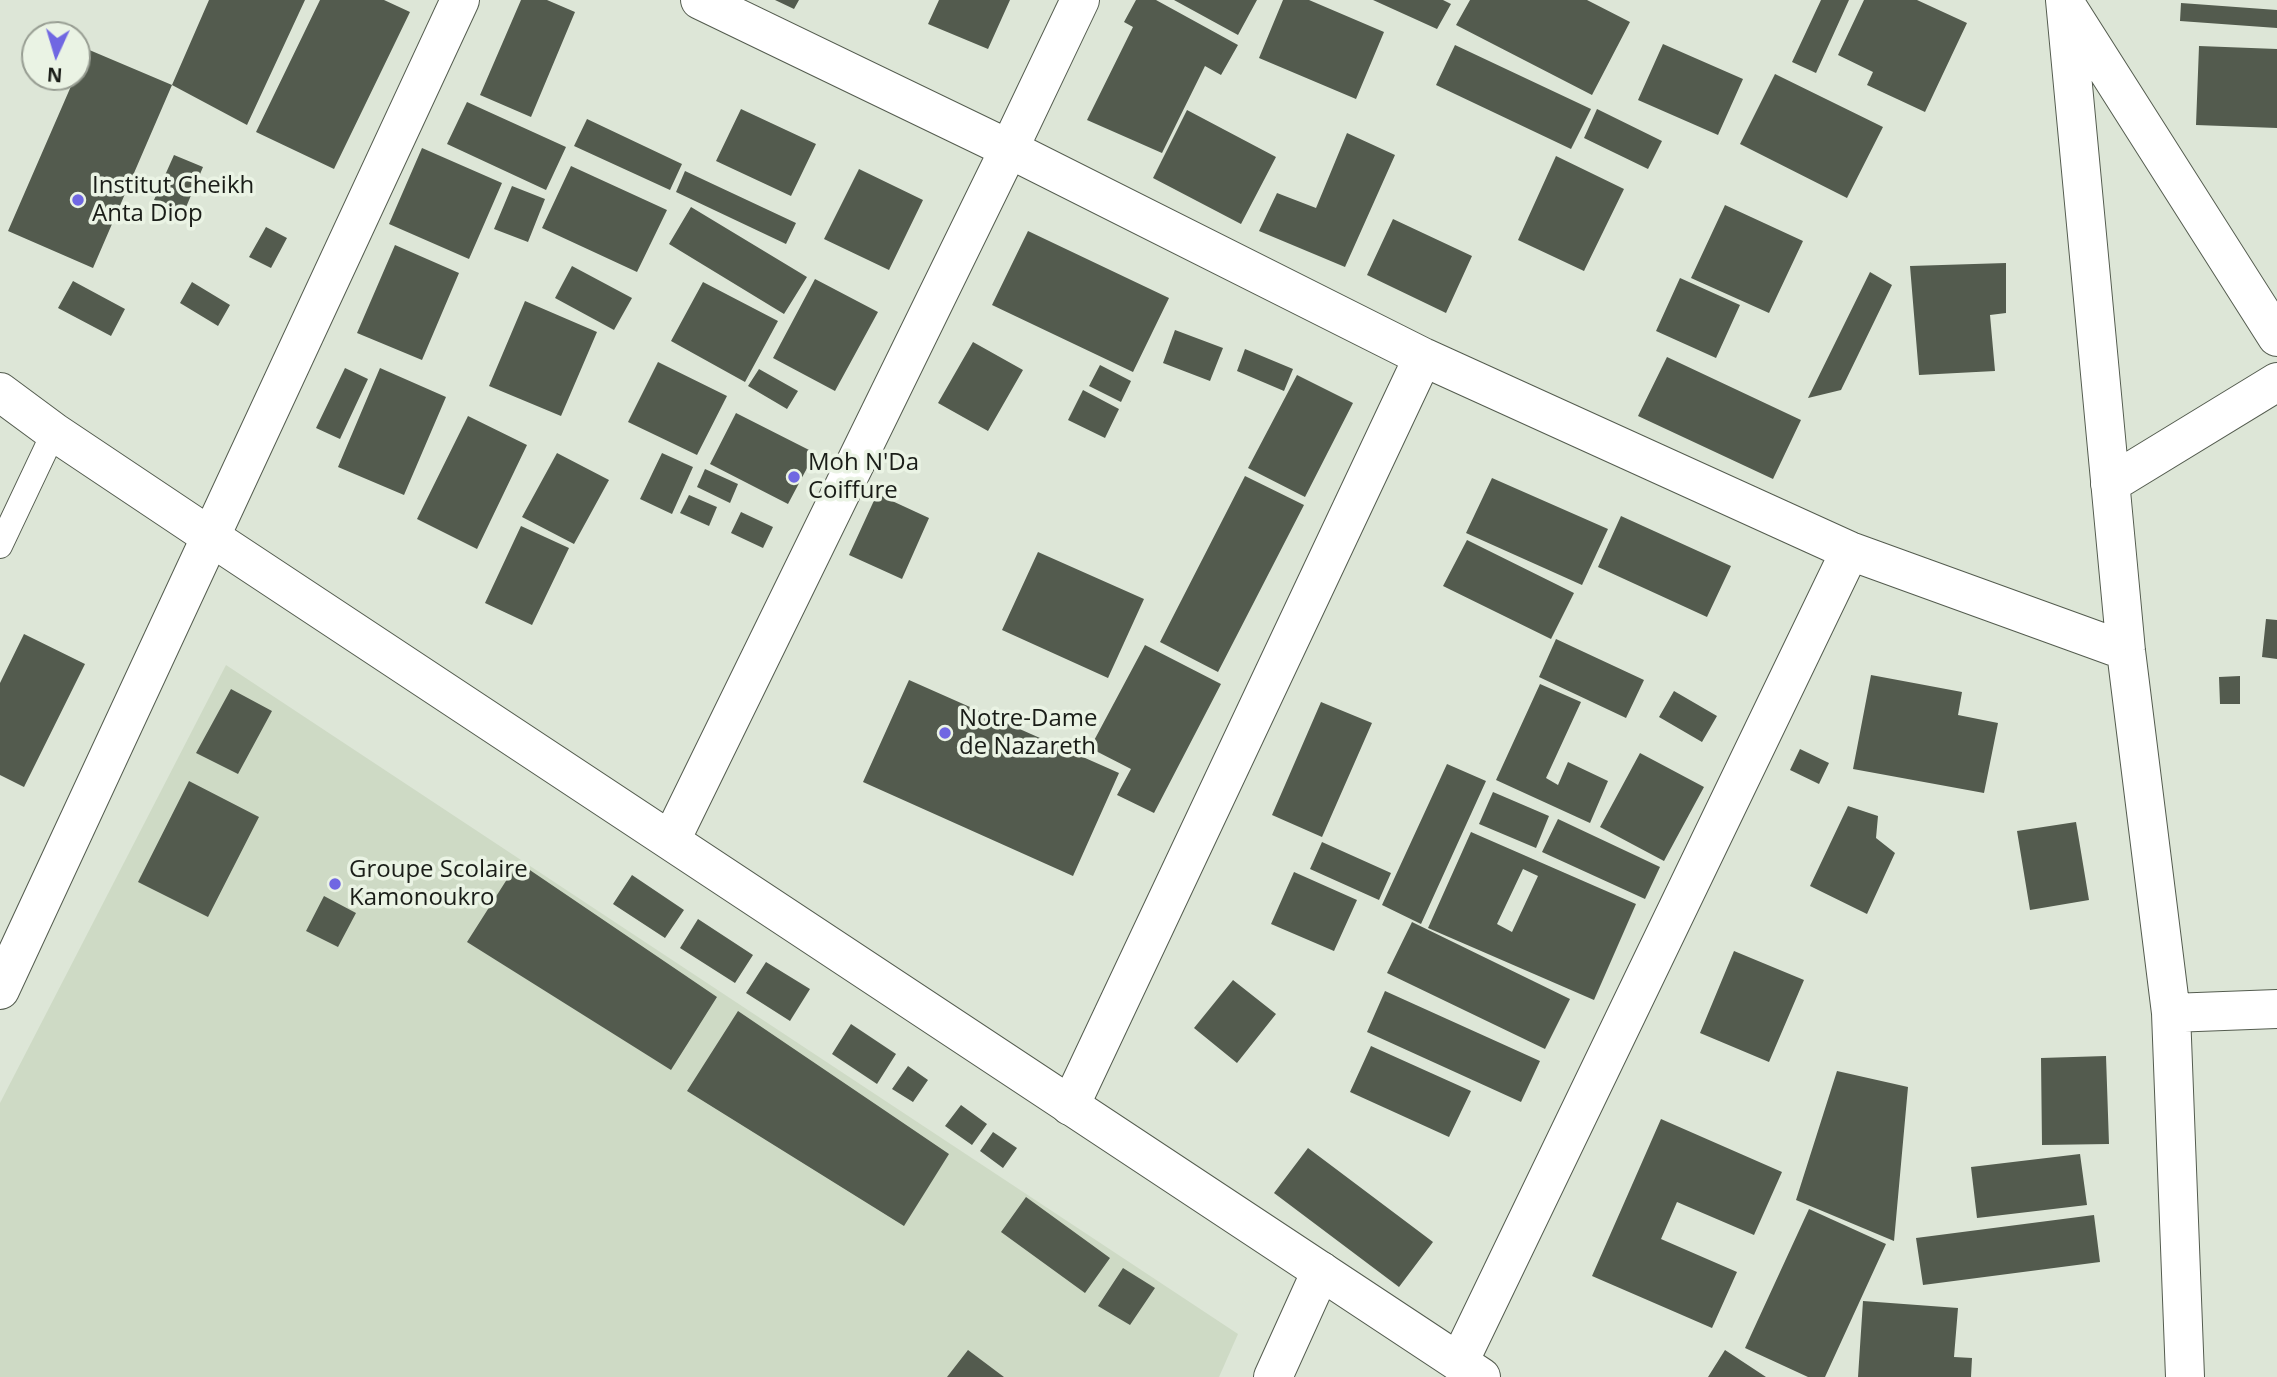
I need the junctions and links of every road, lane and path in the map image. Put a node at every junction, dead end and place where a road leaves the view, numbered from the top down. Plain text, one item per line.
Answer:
1 (460, 0) edge
2 (700, 0) edge
3 (1080, 0) edge
4 (2063, 1) edge
5 (1009, 149) junction
6 (2277, 337) edge
7 (1423, 357) junction
8 (2277, 382) edge
9 (0, 392) edge
10 (54, 432) junction
11 (2110, 484) junction
12 (211, 537) junction
13 (0, 546) edge
14 (1850, 551) junction
15 (2126, 651) junction
16 (671, 840) junction
17 (0, 990) edge
18 (2277, 1009) edge
19 (2171, 1013) junction
20 (1070, 1106) junction
21 (1321, 1271) junction
22 (1470, 1370) edge
23 (1273, 1377) edge
24 (2185, 1377) edge

1 - 12 street
2 - 5 street
3 - 5 street
4 - 6 street
4 - 11 street
5 - 7 street
5 - 16 street
7 - 14 street
7 - 20 street
8 - 11 street
9 - 10 street
10 - 12 street
10 - 13 lane
11 - 15 street
12 - 16 street
12 - 17 street
14 - 15 street
14 - 22 street
15 - 19 street
16 - 20 street
18 - 19 street
19 - 24 street
20 - 21 street
21 - 22 street
21 - 23 street

